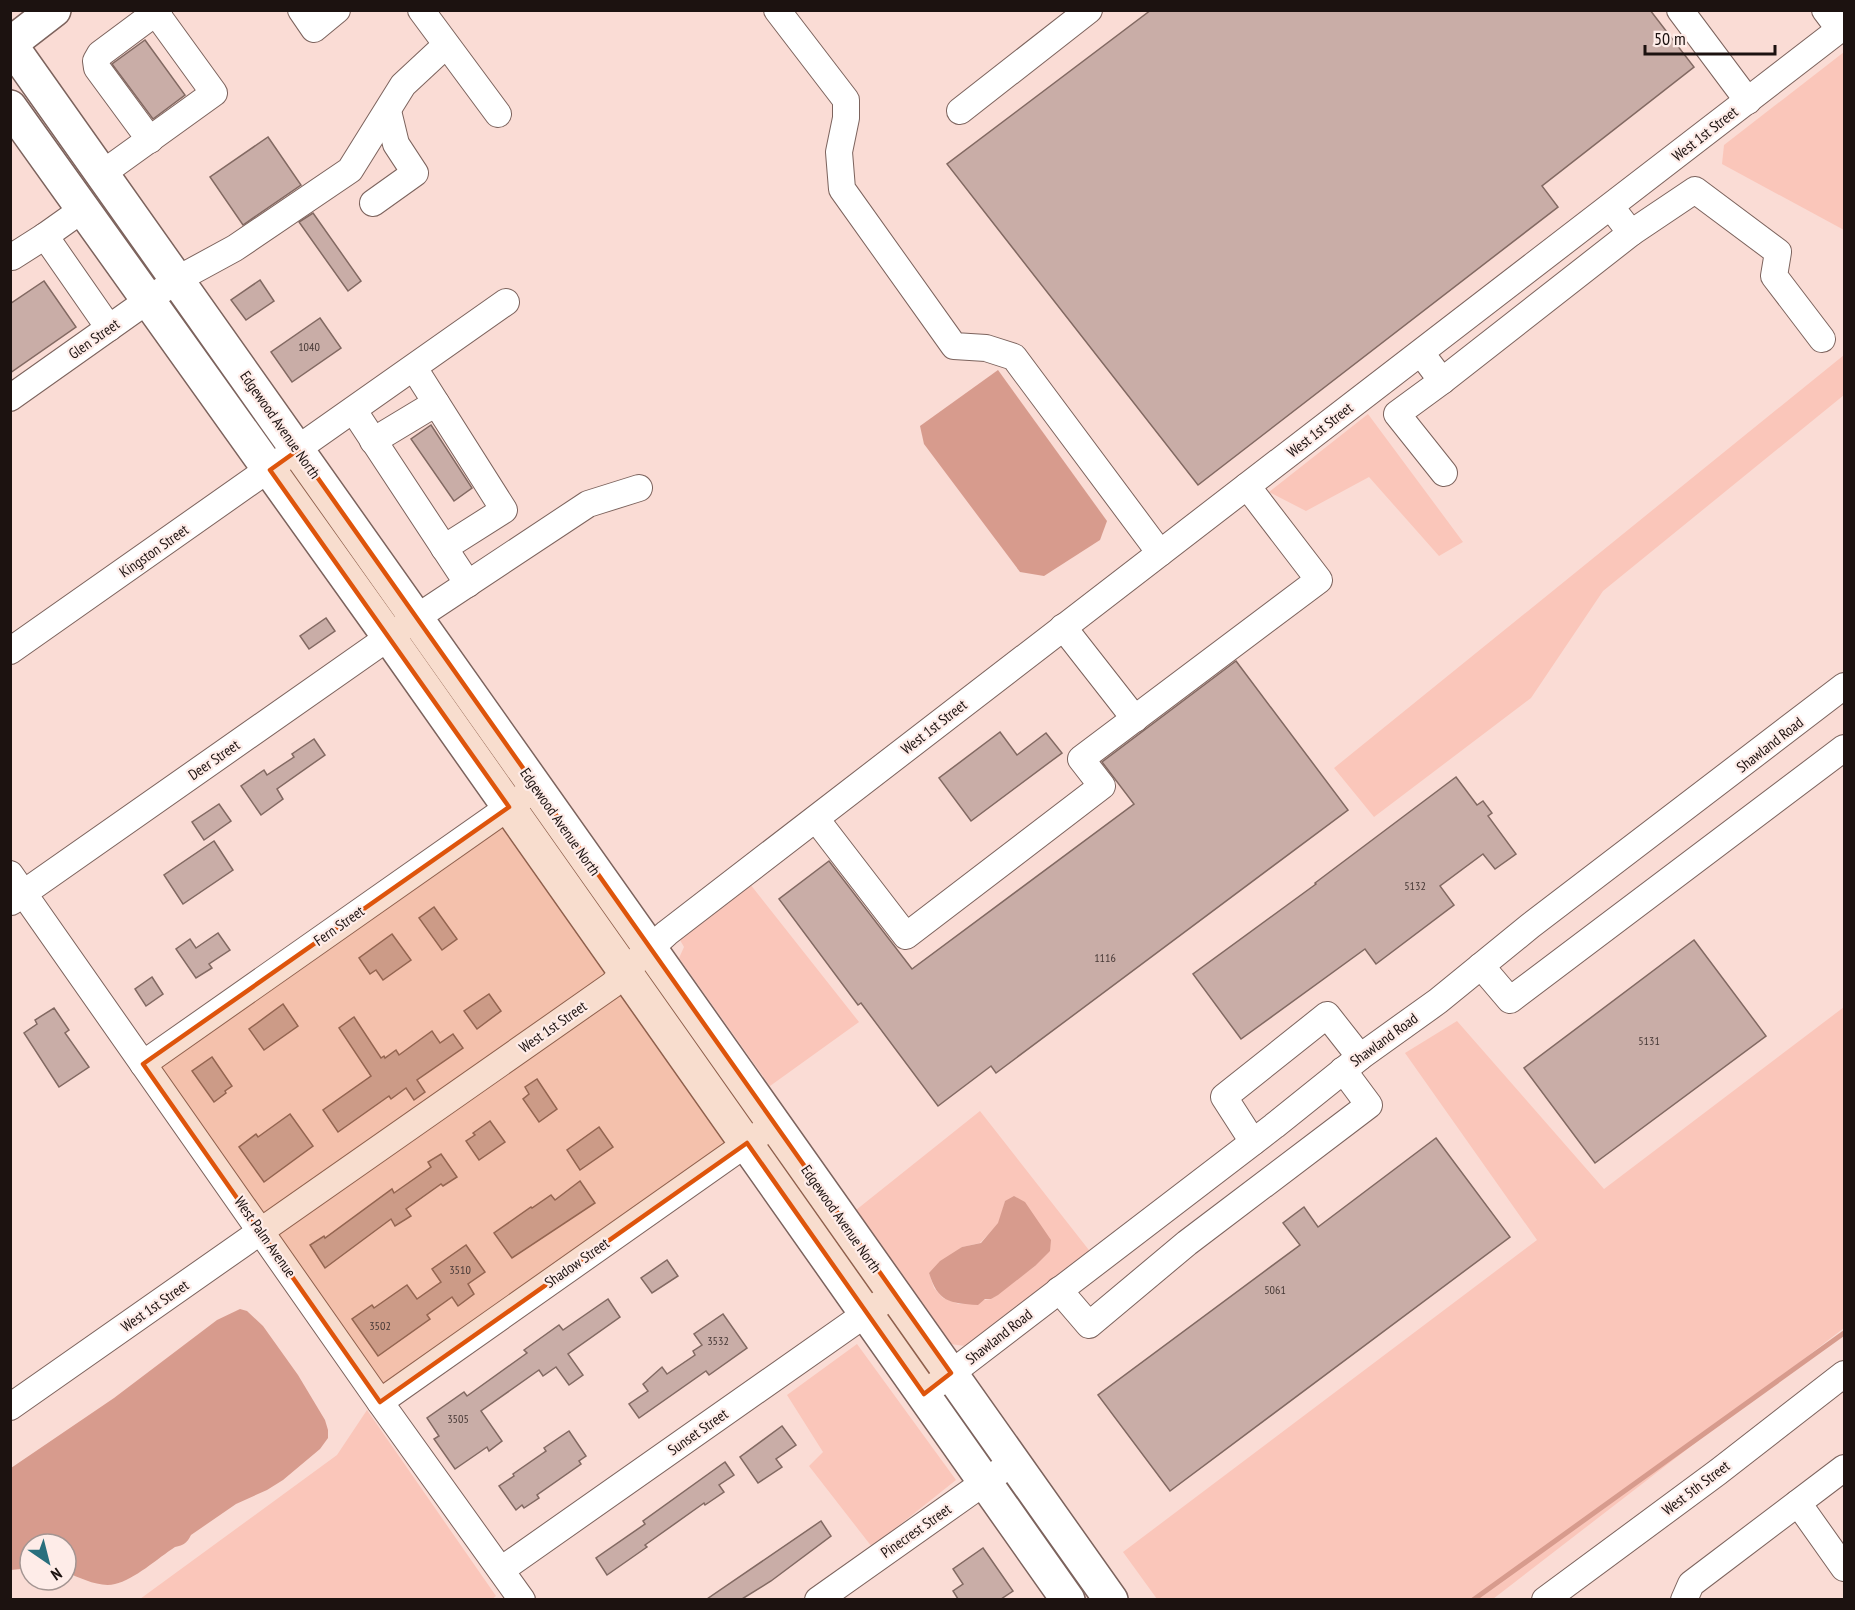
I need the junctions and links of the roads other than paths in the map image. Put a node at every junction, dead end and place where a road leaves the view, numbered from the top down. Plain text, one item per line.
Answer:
1 (54, 10) edge
2 (301, 10) edge
3 (337, 10) edge
4 (421, 10) edge
5 (777, 10) edge
6 (1089, 10) edge
7 (1680, 10) edge
8 (158, 12) edge
9 (1836, 22) edge
10 (10, 44) edge
11 (446, 45) junction
12 (1748, 101) junction
13 (388, 111) junction
14 (960, 111) dead end
15 (498, 114) dead end
16 (14, 119) edge
17 (150, 140) junction
18 (102, 173) junction
19 (374, 203) dead end
20 (1611, 207) junction
21 (83, 209) junction
22 (1631, 233) junction
23 (45, 236) junction
24 (10, 255) edge
25 (178, 279) junction
26 (1494, 296) junction
27 (148, 300) junction
28 (506, 302) dead end
29 (1515, 324) junction
30 (109, 328) junction
31 (1822, 339) dead end
32 (1421, 352) junction
33 (414, 368) junction
34 (1442, 381) junction
35 (10, 398) edge
36 (436, 403) junction
37 (354, 411) junction
38 (374, 441) junction
39 (298, 450) junction
40 (270, 470) junction
41 (1444, 473) dead end
42 (1247, 486) junction
43 (639, 488) dead end
44 (444, 548) junction
45 (1160, 553) junction
46 (468, 584) junction
47 (416, 618) junction
48 (1063, 627) junction
49 (389, 637) junction
50 (10, 651) edge
51 (1845, 686) edge
52 (1135, 719) junction
53 (1845, 748) edge
54 (536, 788) junction
55 (509, 807) junction
56 (816, 819) junction
57 (15, 890) edge
58 (650, 948) junction
59 (1481, 966) junction
60 (625, 971) junction
61 (1352, 1063) junction
62 (143, 1064) junction
63 (774, 1124) junction
64 (1252, 1142) junction
65 (747, 1143) junction
66 (262, 1232) junction
67 (1059, 1290) junction
68 (894, 1293) junction
69 (867, 1313) junction
70 (951, 1373) junction
71 (1845, 1374) edge
72 (924, 1394) junction
73 (380, 1402) junction
74 (10, 1407) edge
75 (1013, 1462) junction
76 (1845, 1468) edge
77 (986, 1482) junction
78 (1798, 1503) junction
79 (1845, 1568) edge
80 (501, 1570) junction
81 (522, 1599) edge
82 (818, 1599) edge
83 (1068, 1599) edge
84 (1111, 1599) edge
85 (1545, 1599) edge
86 (1684, 1599) edge

1 - 10 main road
2 - 3 street
4 - 11 street
5 - 45 street
6 - 14 street
7 - 12 street
8 - 17 street
8 - 17 street
9 - 12 street, West 1st Street
10 - 18 main road, Edgewood Avenue North
11 - 13 street, Glen Street
11 - 15 street
12 - 20 street, West 1st Street
13 - 19 street
13 - 25 street, Glen Street
16 - 21 main road
17 - 18 street
18 - 25 main road, Edgewood Avenue North
20 - 22 street
20 - 26 street, West 1st Street
21 - 23 street
21 - 27 main road
22 - 29 street
22 - 31 street
23 - 24 street
23 - 30 street
25 - 27 street, Glen Street
25 - 39 main road, Edgewood Avenue North
26 - 29 street
26 - 32 street, West 1st Street
27 - 30 street, Glen Street
27 - 40 main road
28 - 33 street, Kingston Street
29 - 34 street
30 - 35 street, Glen Street
32 - 34 street
32 - 42 street, West 1st Street
33 - 36 street
33 - 37 street, Kingston Street
34 - 41 street
36 - 38 street
36 - 44 street
37 - 38 street
37 - 39 street, Kingston Street
38 - 44 street
39 - 40 street, Kingston Street
39 - 47 main road, Edgewood Avenue North
40 - 49 main road
40 - 50 street, Kingston Street
42 - 45 street, West 1st Street
42 - 52 street
43 - 46 street, Deer Street
44 - 46 street
45 - 48 street, West 1st Street
46 - 47 street, Deer Street
47 - 49 street, Deer Street
47 - 54 main road, Edgewood Avenue North
48 - 52 street
48 - 56 street, West 1st Street
49 - 55 main road
49 - 57 street, Deer Street
51 - 59 street, Shawland Road
52 - 56 street
53 - 59 street
54 - 55 street, Fern Street
54 - 58 main road, Edgewood Avenue North
55 - 60 main road
55 - 62 street, Fern Street
56 - 58 street, West 1st Street
57 - 62 street, West Palm Avenue
58 - 60 street, West 1st Street
58 - 63 main road, Edgewood Avenue North
59 - 61 street, Shawland Road
60 - 65 main road
60 - 66 street, West 1st Street
61 - 64 street, Shawland Road
61 - 64 street
61 - 67 street
62 - 66 street, West Palm Avenue
63 - 65 street, Shadow Street
63 - 68 main road, Edgewood Avenue North
64 - 67 street, Shawland Road
65 - 69 main road
65 - 73 street, Shadow Street
66 - 73 street, West Palm Avenue
66 - 74 street, West 1st Street
67 - 70 street, Shawland Road
68 - 69 street, Sunset Street
68 - 70 main road, Edgewood Avenue North
69 - 72 main road
69 - 80 street, Sunset Street
70 - 72 street, Shawland Road
70 - 75 main road, Edgewood Avenue North
71 - 85 street, West 5th Street
72 - 77 main road
73 - 80 street, West Palm Avenue
75 - 77 street, Pinecrest Street
75 - 84 main road, Edgewood Avenue North
76 - 78 street
77 - 82 street, Pinecrest Street
77 - 83 main road
78 - 79 street
78 - 86 street
80 - 81 street, West Palm Avenue

